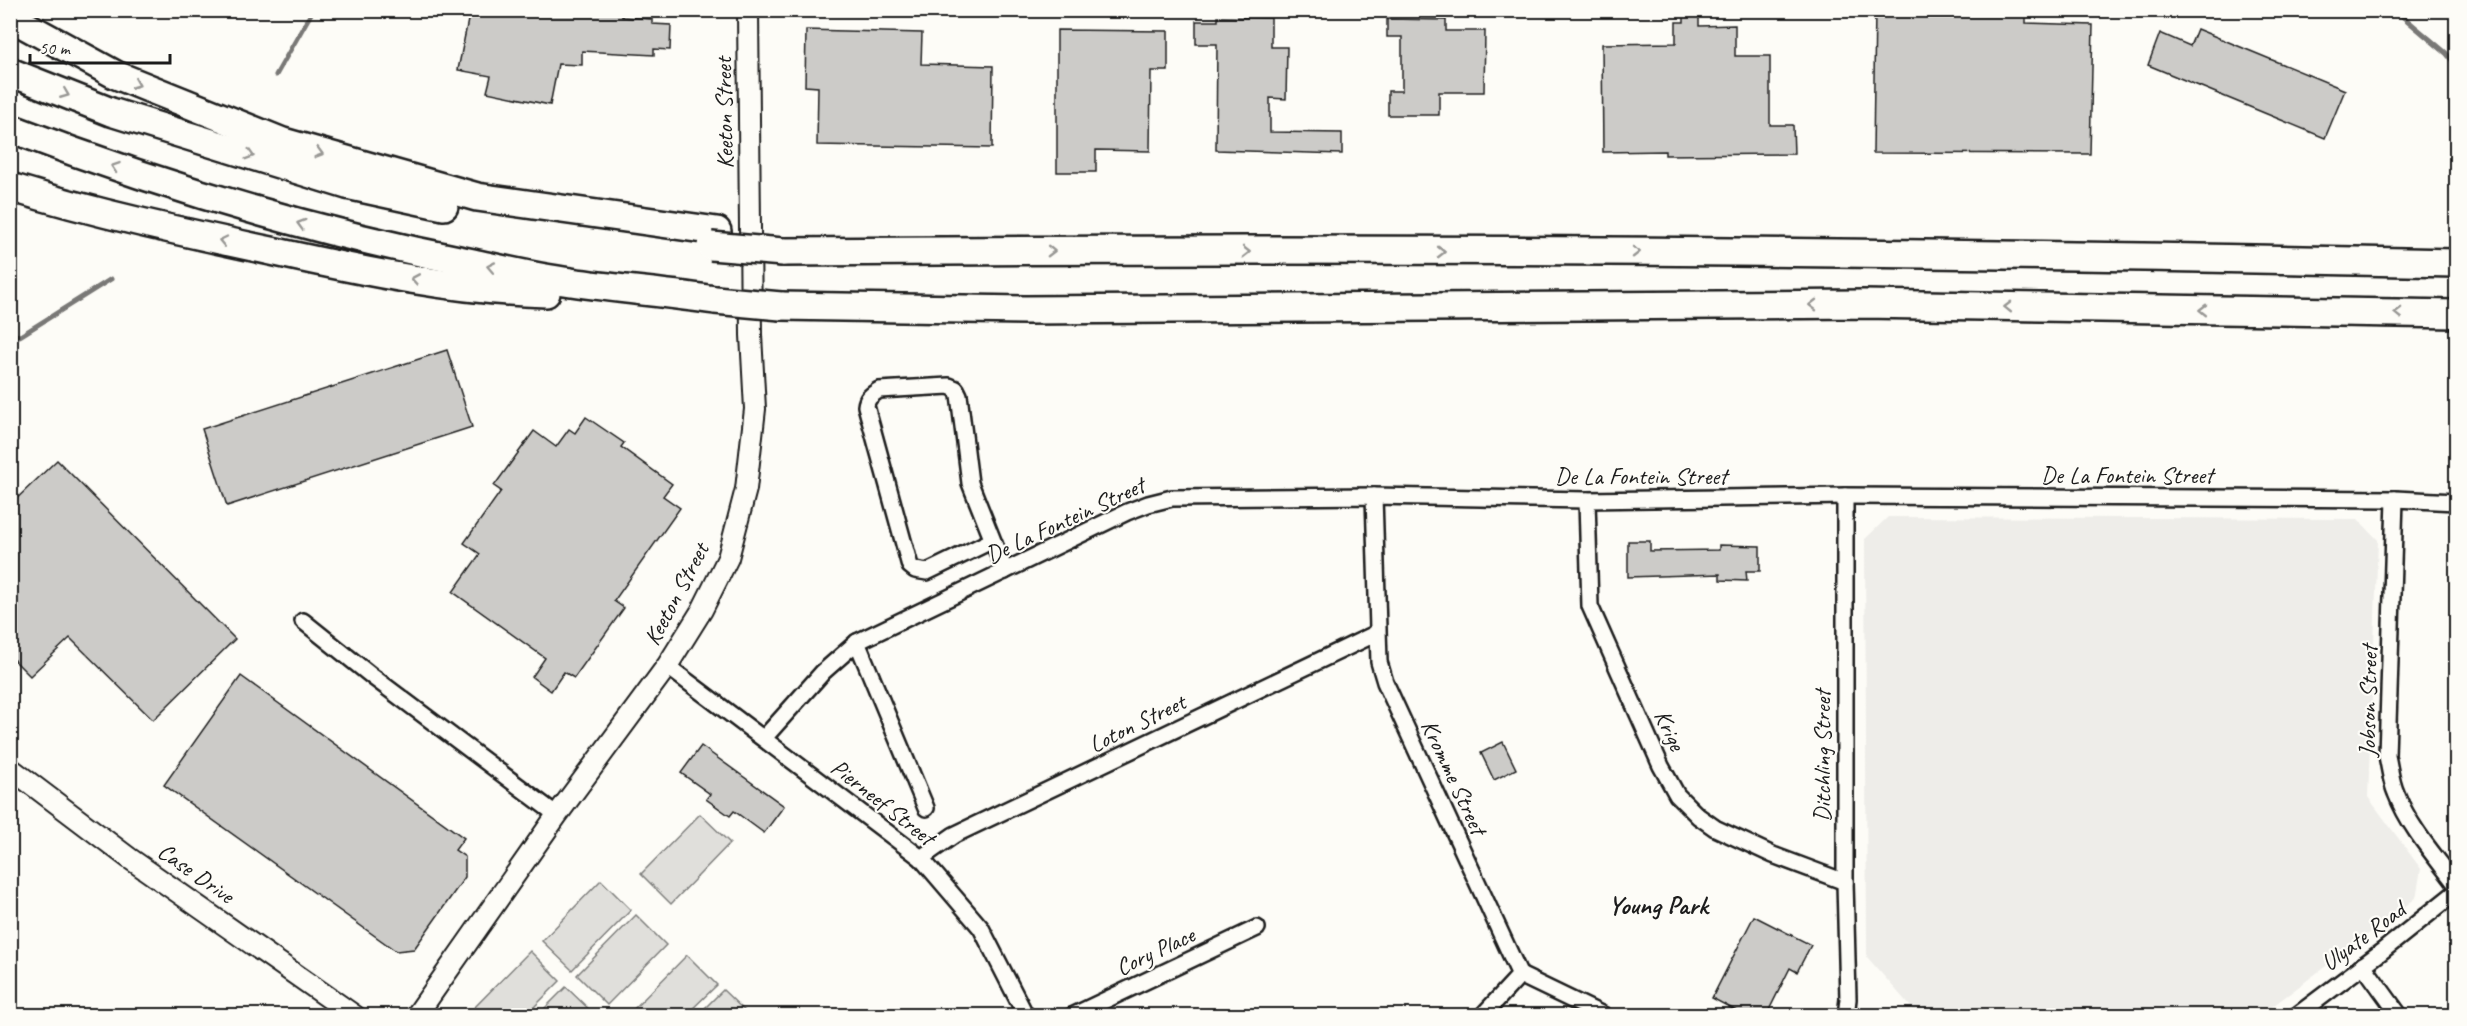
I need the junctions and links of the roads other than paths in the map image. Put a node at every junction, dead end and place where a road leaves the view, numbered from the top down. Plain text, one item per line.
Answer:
1 (748, 10) edge
2 (10, 17) edge
3 (10, 72) edge
4 (10, 128) edge
5 (10, 187) edge
6 (714, 238) junction
7 (2457, 263) edge
8 (682, 295) junction
9 (2457, 314) edge
10 (1374, 496) junction
11 (1845, 496) junction
12 (1587, 500) junction
13 (2395, 500) junction
14 (2457, 502) edge
15 (991, 540) junction
16 (1005, 571) junction
17 (303, 621) dead end
18 (1377, 633) junction
19 (857, 642) junction
20 (667, 666) junction
21 (764, 738) junction
22 (10, 768) edge
23 (926, 808) dead end
24 (557, 815) junction
25 (921, 858) junction
26 (1845, 882) junction
27 (2457, 884) edge
28 (2457, 892) edge
29 (1257, 928) dead end
30 (2363, 965) junction
31 (1520, 975) junction
32 (355, 1016) edge
33 (416, 1016) edge
34 (1026, 1016) edge
35 (1072, 1016) edge
36 (1482, 1016) edge
37 (1605, 1016) edge
38 (1846, 1016) edge
39 (2296, 1016) edge
40 (2400, 1016) edge

1 - 20 street, Keeton Street
2 -> 6 highway
3 -> 6 highway
8 -> 4 highway
8 -> 5 highway
6 -> 7 highway, bridge
9 -> 8 highway, bridge
10 - 12 street, De La Fontein Street
10 - 16 street, De La Fontein Street
10 - 18 street, Kromme Street
11 - 12 street, De La Fontein Street
11 - 13 street, De La Fontein Street
11 - 26 street, Ditchling Street
12 - 26 street, Krige
13 - 14 street, De La Fontein Street
13 - 27 street, Jobson Street
15 - 15 street
15 - 16 street
16 - 19 street, De La Fontein Street
17 - 24 street
18 - 25 street, Loton Street
18 - 31 street, Kromme Street
19 - 21 street, De La Fontein Street
19 - 23 street
20 - 21 street, Pierneef Street
20 - 24 street, Keeton Street
21 - 25 street, Pierneef Street
22 - 32 street, Case Drive
24 - 33 street, Keeton Street
25 - 34 street, Pierneef Street
26 - 38 street, Ditchling Street
28 - 30 street, Ulyate Road
29 - 35 street, Cory Place
30 - 39 street, Ulyate Road
30 - 40 street
31 - 36 street
31 - 37 street

